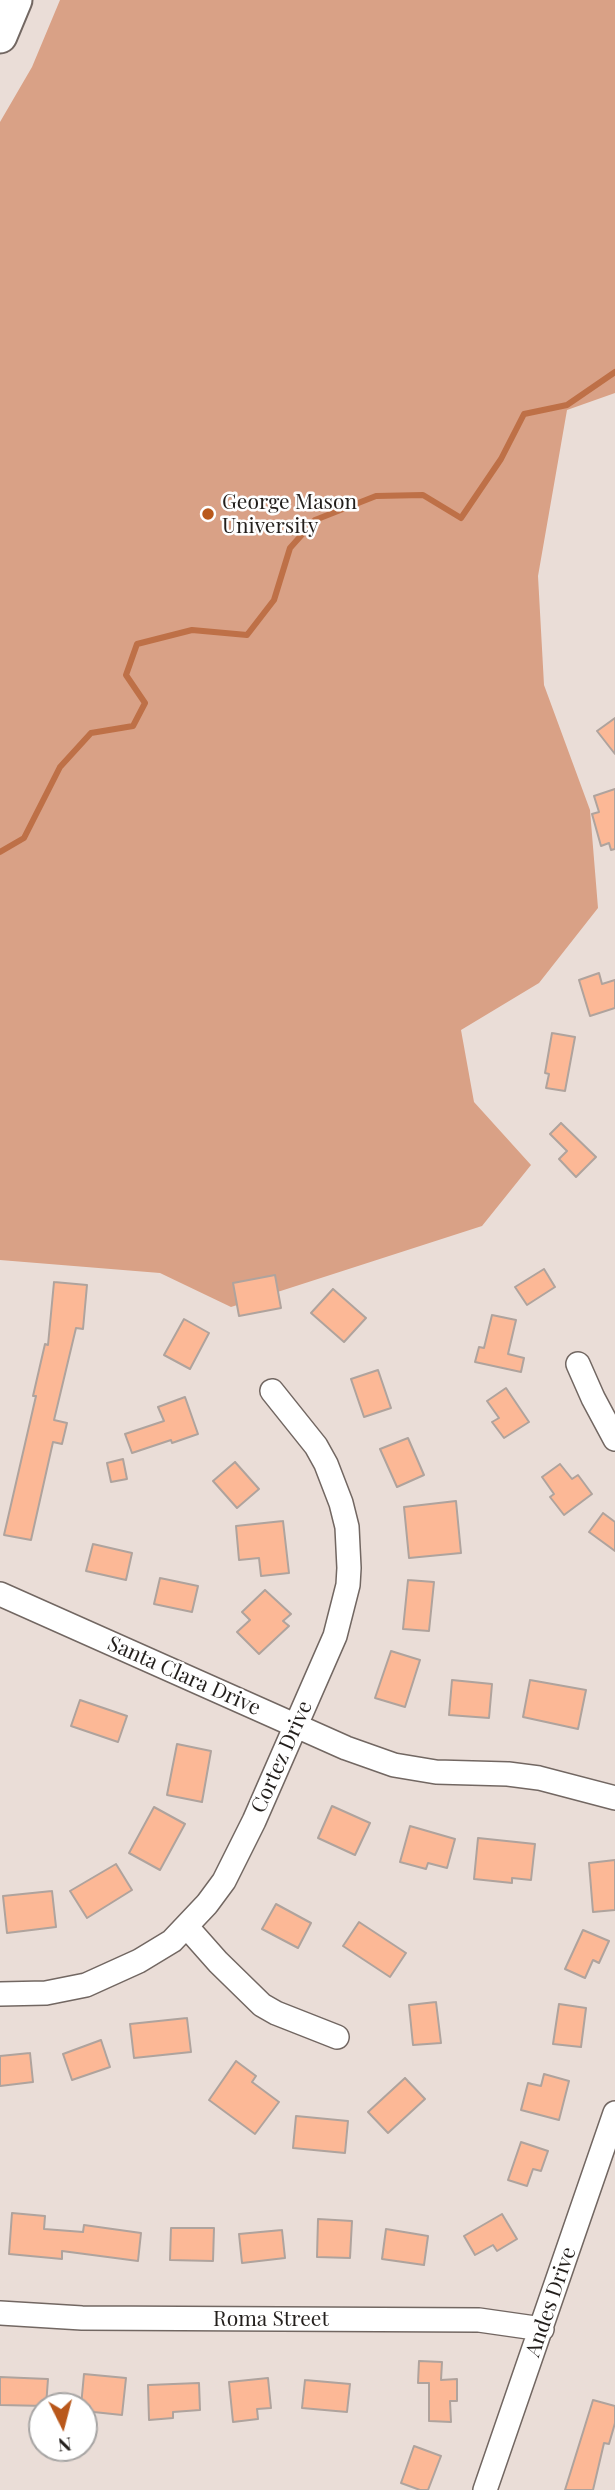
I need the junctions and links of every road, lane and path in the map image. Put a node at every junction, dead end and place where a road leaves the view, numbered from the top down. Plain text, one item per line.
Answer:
1 (15, 0) edge
2 (0, 36) edge
3 (578, 1364) dead end
4 (272, 1391) dead end
5 (615, 1439) edge
6 (0, 1594) edge
7 (296, 1726) junction
8 (615, 1798) edge
9 (187, 1927) junction
10 (0, 1994) edge
11 (337, 2037) dead end
12 (615, 2113) edge
13 (0, 2313) edge
14 (542, 2329) junction
15 (485, 2490) edge

1 - 2 street
3 - 5 street
4 - 7 street, Cortez Drive
6 - 7 street, Santa Clara Drive
7 - 8 street, Santa Clara Drive
7 - 9 street, Cortez Drive
9 - 10 street, Cortez Drive
9 - 11 street
12 - 14 street, Andes Drive
13 - 14 street, Roma Street
14 - 15 street, Andes Drive

